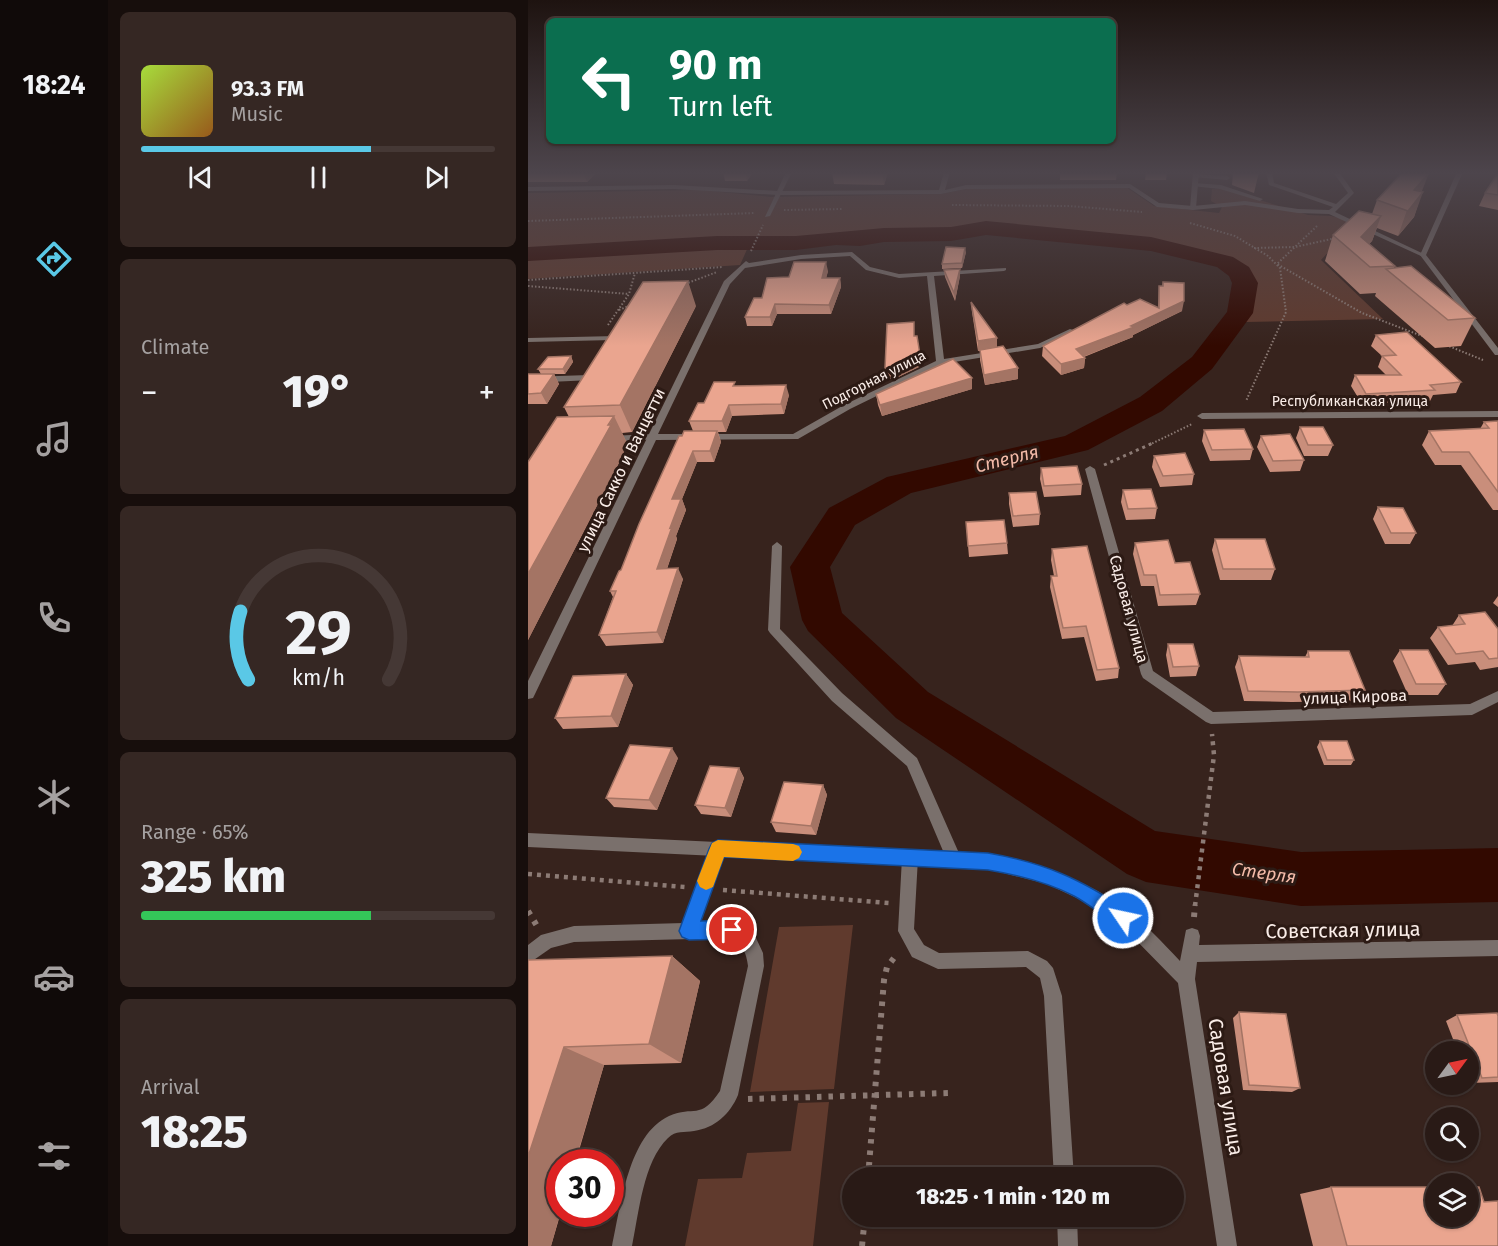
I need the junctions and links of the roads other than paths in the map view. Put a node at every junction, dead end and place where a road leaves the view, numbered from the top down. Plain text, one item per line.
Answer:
1 (1369, 230) edge
2 (1434, 230) edge
3 (1423, 255) junction
4 (1004, 269) dead end
5 (930, 274) junction
6 (1082, 327) edge
7 (618, 328) edge
8 (613, 338) junction
9 (528, 340) edge
10 (607, 348) edge
11 (1498, 352) edge
12 (940, 362) junction
13 (595, 368) edge
14 (590, 378) junction
15 (528, 380) edge
16 (584, 389) edge
17 (1498, 414) edge
18 (1202, 416) road end
19 (654, 437) junction
20 (596, 439) edge
21 (1090, 469) road end
22 (777, 546) dead end
23 (528, 694) edge
24 (1498, 696) edge
25 (1211, 718) joint
26 (528, 840) edge
27 (718, 849) junction
28 (910, 858) junction
29 (954, 860) junction
30 (689, 931) junction
31 (1191, 945) joint
32 (1498, 948) edge
33 (528, 956) edge
34 (1186, 979) junction
35 (1063, 1167) edge
36 (1067, 1227) edge
37 (622, 1246) edge
38 (1068, 1246) edge
39 (1227, 1246) edge

1 - 3 street
2 - 3 street
3 - 11 street
4 - 5 street
5 - 12 street
5 - 19 street, улица Сакко и Ванцетти
6 - 12 street, Подгорная улица
7 - 8 street
8 - 9 street
8 - 10 street
12 - 19 street, Подгорная улица
13 - 14 street
14 - 15 street
14 - 16 street
17 - 18 street, Республиканская улица
19 - 20 street, Подгорная улица
19 - 23 street, улица Сакко и Ванцетти
21 - 25 street, Садовая улица
22 - 29 street
24 - 25 street, улица Кирова
26 - 27 street
27 - 28 street
27 - 30 street
28 - 29 street
28 - 35 street
29 - 34 street
30 - 33 street
30 - 37 street
31 - 32 street, Советская улица
31 - 34 street, Садовая улица
34 - 39 street, Садовая улица
36 - 38 street

